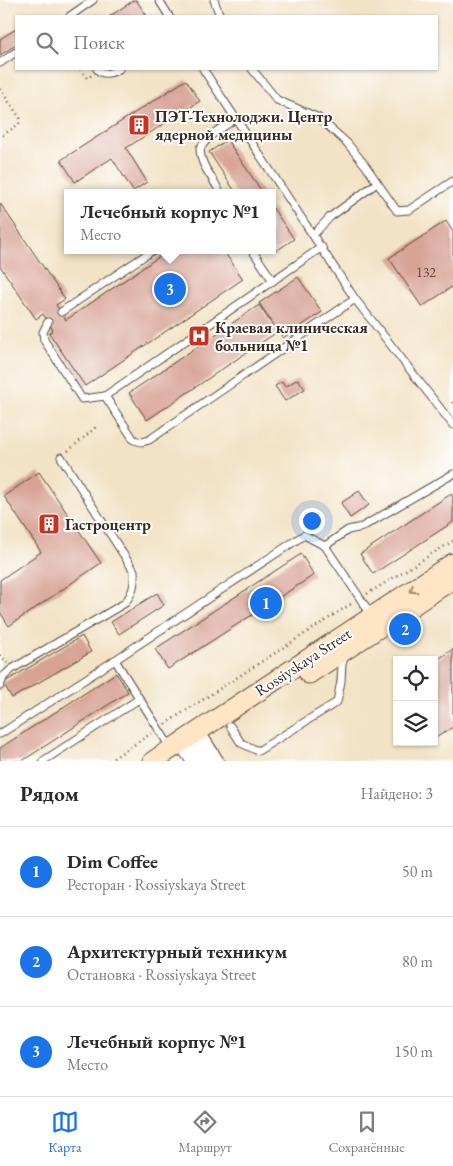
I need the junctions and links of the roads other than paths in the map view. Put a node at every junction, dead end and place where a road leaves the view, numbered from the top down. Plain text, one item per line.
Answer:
1 (93, 0) edge
2 (158, 0) edge
3 (214, 0) edge
4 (71, 15) edge
5 (168, 15) edge
6 (220, 15) edge
7 (15, 53) edge
8 (0, 63) edge
9 (98, 70) edge
10 (118, 70) edge
11 (204, 70) edge
12 (253, 70) edge
13 (236, 118) junction
14 (453, 181) edge
15 (376, 183) junction
16 (218, 189) edge
17 (314, 235) junction
18 (322, 247) junction
19 (147, 254) edge
20 (255, 254) edge
21 (273, 281) junction
22 (355, 299) junction
23 (61, 312) dead end
24 (48, 322) dead end
25 (105, 396) junction
26 (453, 425) edge
27 (61, 457) road end
28 (453, 474) edge
29 (325, 546) junction
30 (453, 563) edge
31 (453, 579) edge
32 (372, 616) junction
33 (347, 649) junction
34 (114, 660) junction
35 (0, 686) edge
36 (140, 699) junction
37 (230, 726) junction
38 (0, 734) edge
39 (188, 749) edge
40 (43, 761) edge
41 (153, 761) edge
42 (214, 761) edge

1 - 4 lane
2 - 5 lane
3 - 6 lane
7 - 8 lane
9 - 10 lane
11 - 13 lane
12 - 15 lane
13 - 16 lane
13 - 17 lane
14 - 15 lane
15 - 17 lane
17 - 18 lane
18 - 21 lane
18 - 22 lane
19 - 23 lane
20 - 21 lane
21 - 25 lane
22 - 25 lane
22 - 26 lane
24 - 25 lane
27 - 35 lane
28 - 29 lane
29 - 32 lane
29 - 34 lane
30 -> 32 main road, Rossiyskaya Street
31 - 33 main road, Rossiyskaya Street
32 - 39 main road, Rossiyskaya Street
33 - 37 main road, Rossiyskaya Street
33 - 37 lane
34 - 36 lane
34 - 38 lane
36 - 39 lane
36 - 40 lane
37 - 39 main road, Rossiyskaya Street
39 - 41 main road, Rossiyskaya Street
39 - 42 street

